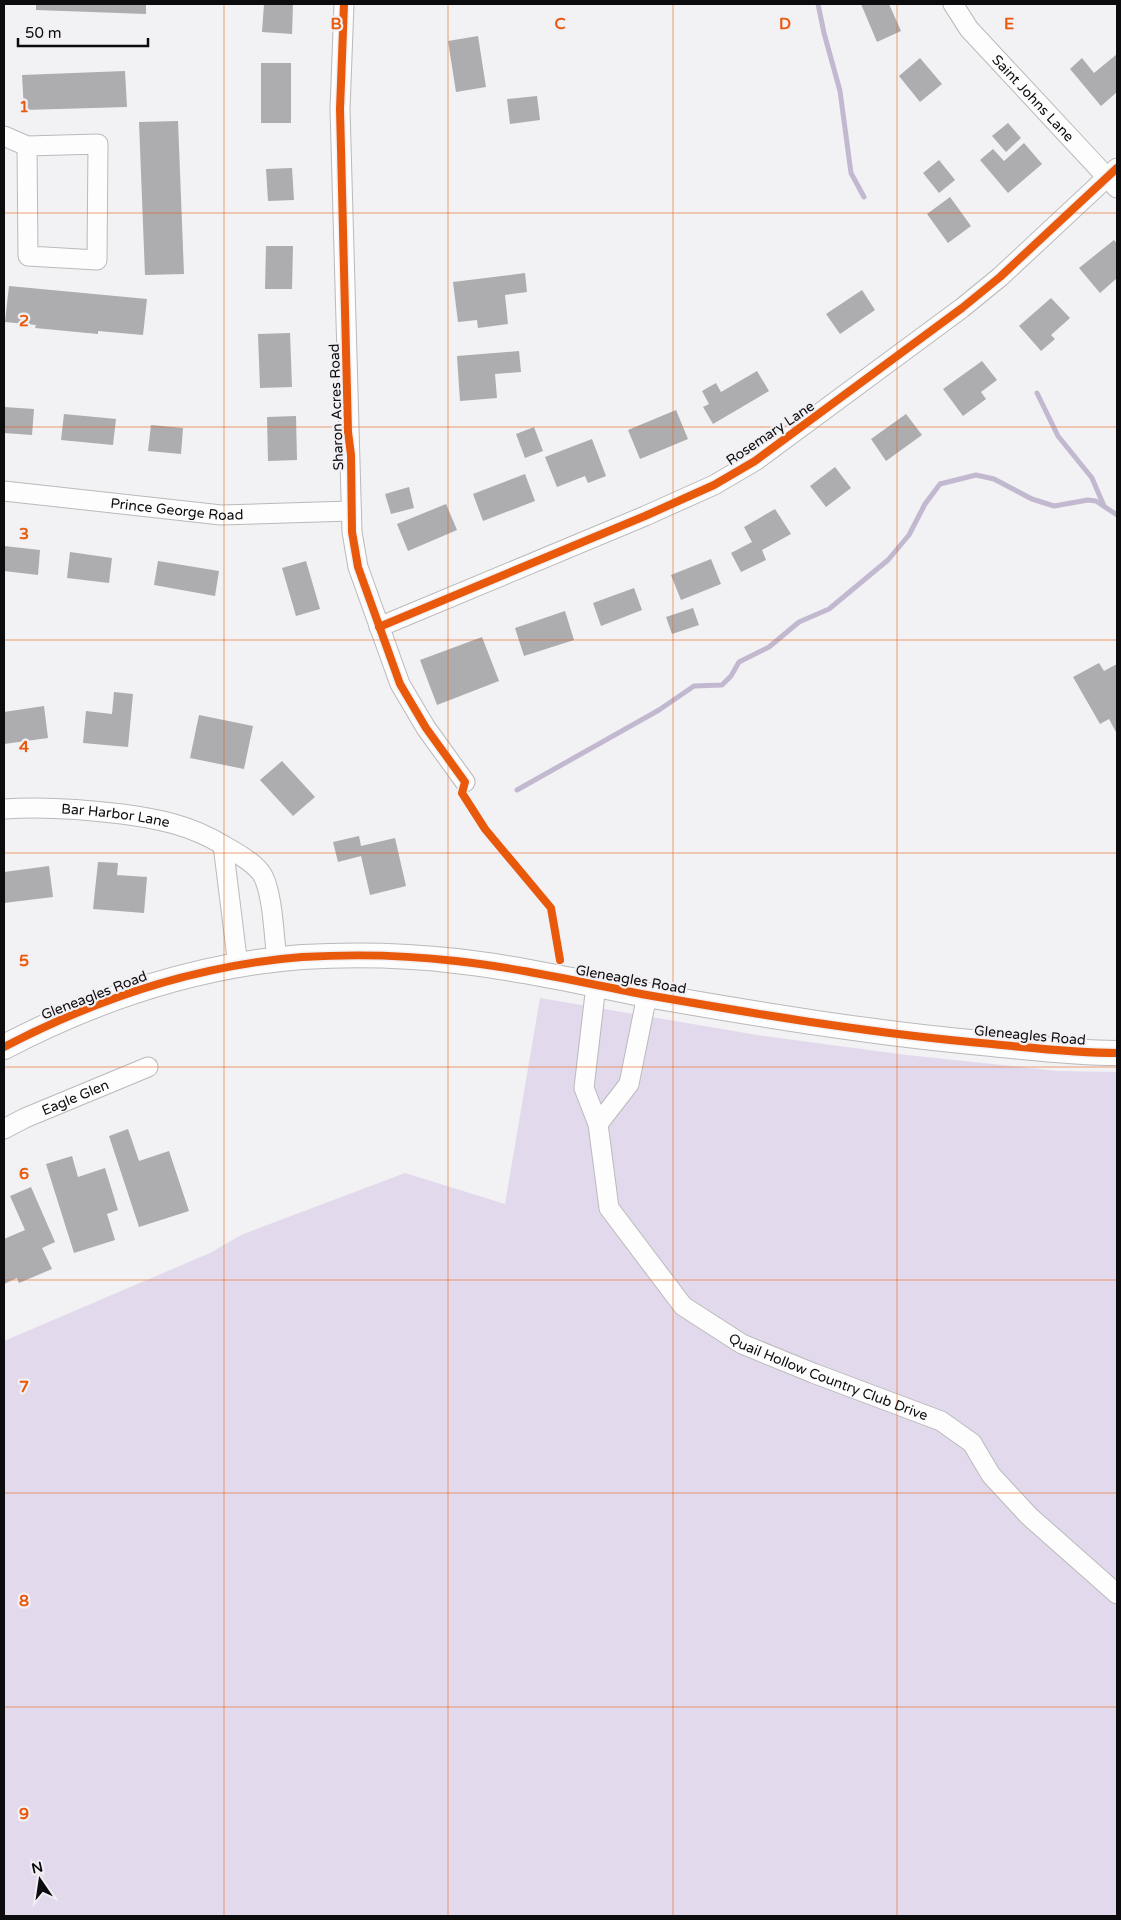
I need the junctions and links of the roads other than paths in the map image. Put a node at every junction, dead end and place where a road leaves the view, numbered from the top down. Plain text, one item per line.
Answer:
1 (344, 4) edge
2 (953, 4) edge
3 (4, 136) edge
4 (27, 146) junction
5 (1114, 178) edge
6 (4, 491) edge
7 (351, 511) junction
8 (379, 627) junction
9 (465, 782) dead end
10 (4, 808) edge
11 (223, 845) junction
12 (277, 960) junction
13 (238, 966) junction
14 (596, 986) junction
15 (647, 995) junction
16 (4, 1047) edge
17 (1117, 1053) edge
18 (148, 1068) dead end
19 (598, 1124) junction
20 (4, 1129) edge
21 (1117, 1594) edge

1 - 7 street, Sharon Acres Road
2 - 5 street, Saint Johns Lane
3 - 4 street
4 - 4 street
5 - 8 street, Rosemary Lane
6 - 7 street, Prince George Road
7 - 8 street, Sharon Acres Road
8 - 9 street, Sharon Acres Road
10 - 11 street, Bar Harbor Lane
11 - 12 street, Bar Harbor Lane
11 - 13 street
12 - 13 street, Gleneagles Road
12 - 14 street, Gleneagles Road
13 - 16 street, Gleneagles Road
14 - 15 street, Gleneagles Road
14 - 19 street, Quail Hollow Country Club Drive
15 - 17 street, Gleneagles Road
15 - 19 street
18 - 20 street, Eagle Glen
19 - 21 street, Quail Hollow Country Club Drive

